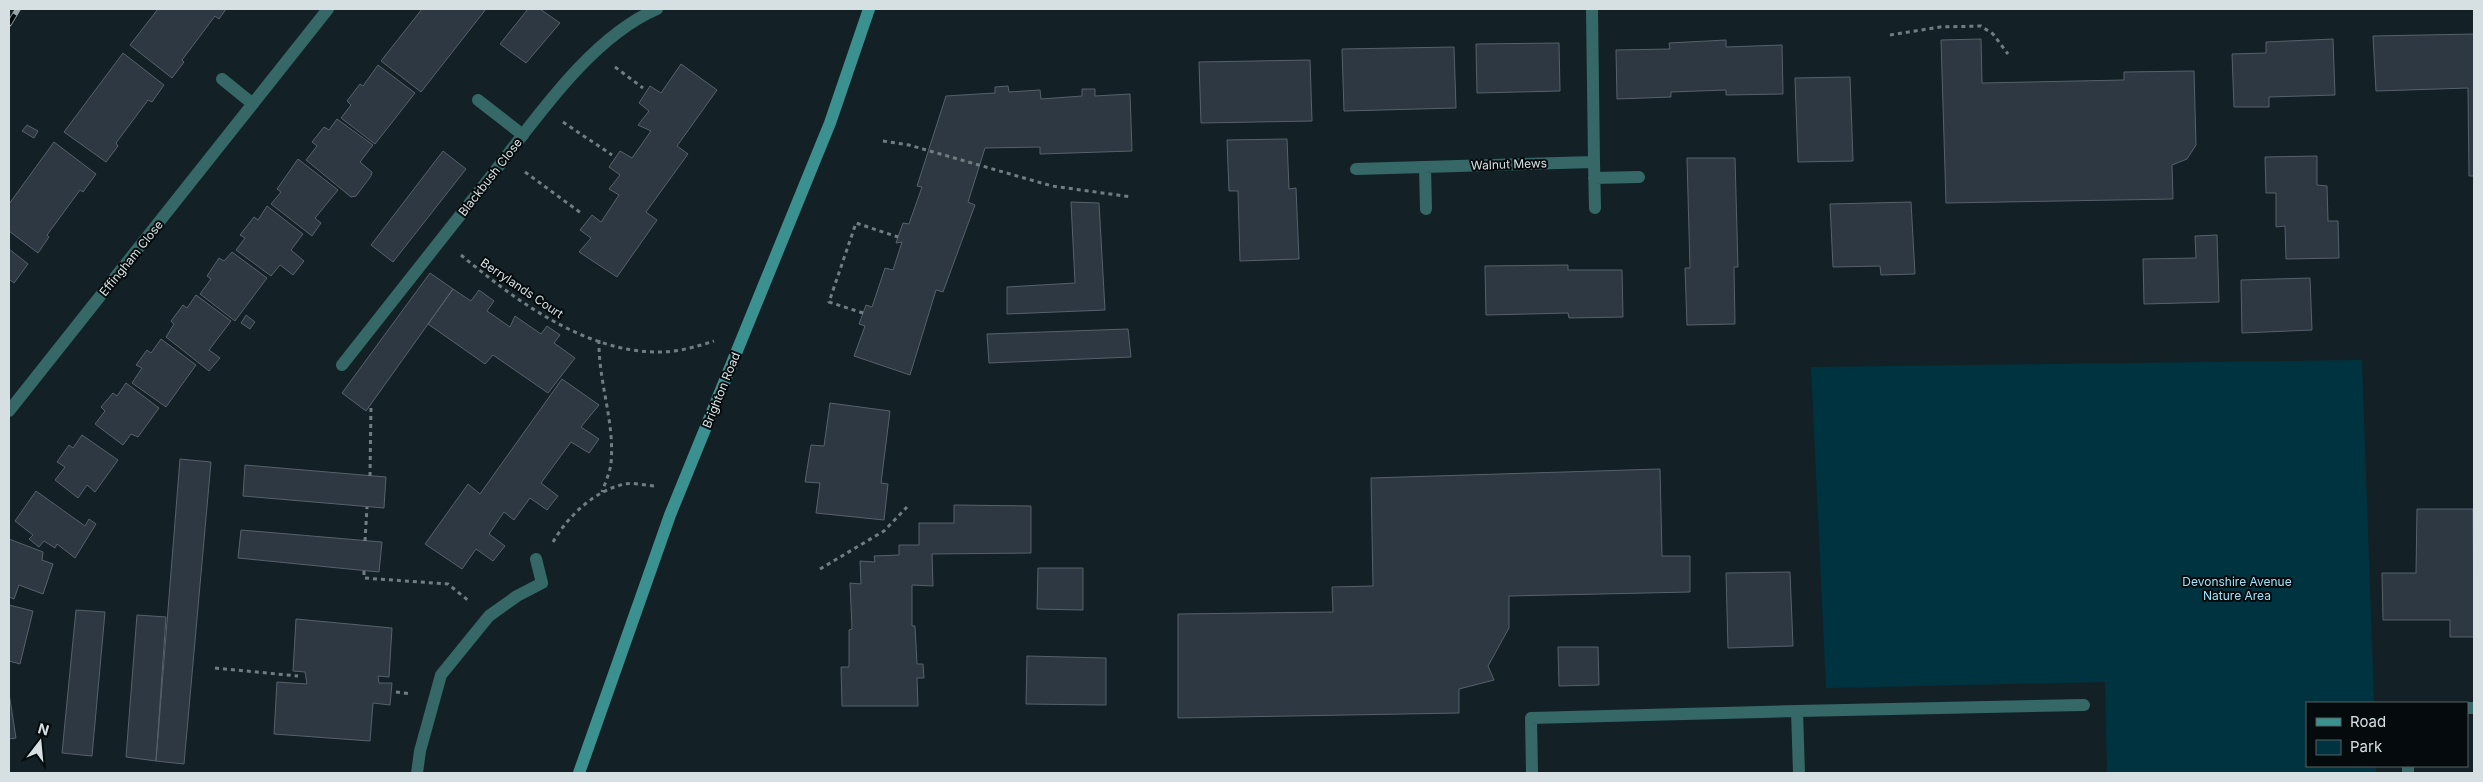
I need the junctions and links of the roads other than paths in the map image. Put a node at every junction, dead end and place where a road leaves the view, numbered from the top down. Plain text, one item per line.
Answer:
1 (328, 9) edge
2 (657, 9) edge
3 (869, 9) edge
4 (1592, 9) edge
5 (222, 79) dead end
6 (478, 100) dead end
7 (253, 104) junction
8 (523, 135) junction
9 (1594, 162) junction
10 (1425, 167) junction
11 (1356, 169) dead end
12 (1639, 177) dead end
13 (1594, 178) junction
14 (1595, 208) dead end
15 (1426, 209) dead end
16 (342, 365) dead end
17 (9, 411) edge
18 (536, 559) road end
19 (2084, 705) dead end
20 (1797, 711) junction
21 (418, 773) edge
22 (578, 773) edge
23 (1532, 773) edge
24 (1798, 773) edge

1 - 7 street, Effingham Close
2 - 8 street, Blackbush Close
3 - 22 main road, Brighton Road
4 - 9 street
5 - 7 street
6 - 8 street
7 - 17 street, Effingham Close
8 - 16 street, Blackbush Close
9 - 10 street, Walnut Mews
9 - 13 street
10 - 11 street, Walnut Mews
10 - 15 street
12 - 13 street
13 - 14 street
18 - 21 street
19 - 20 street
20 - 23 street
20 - 24 street

